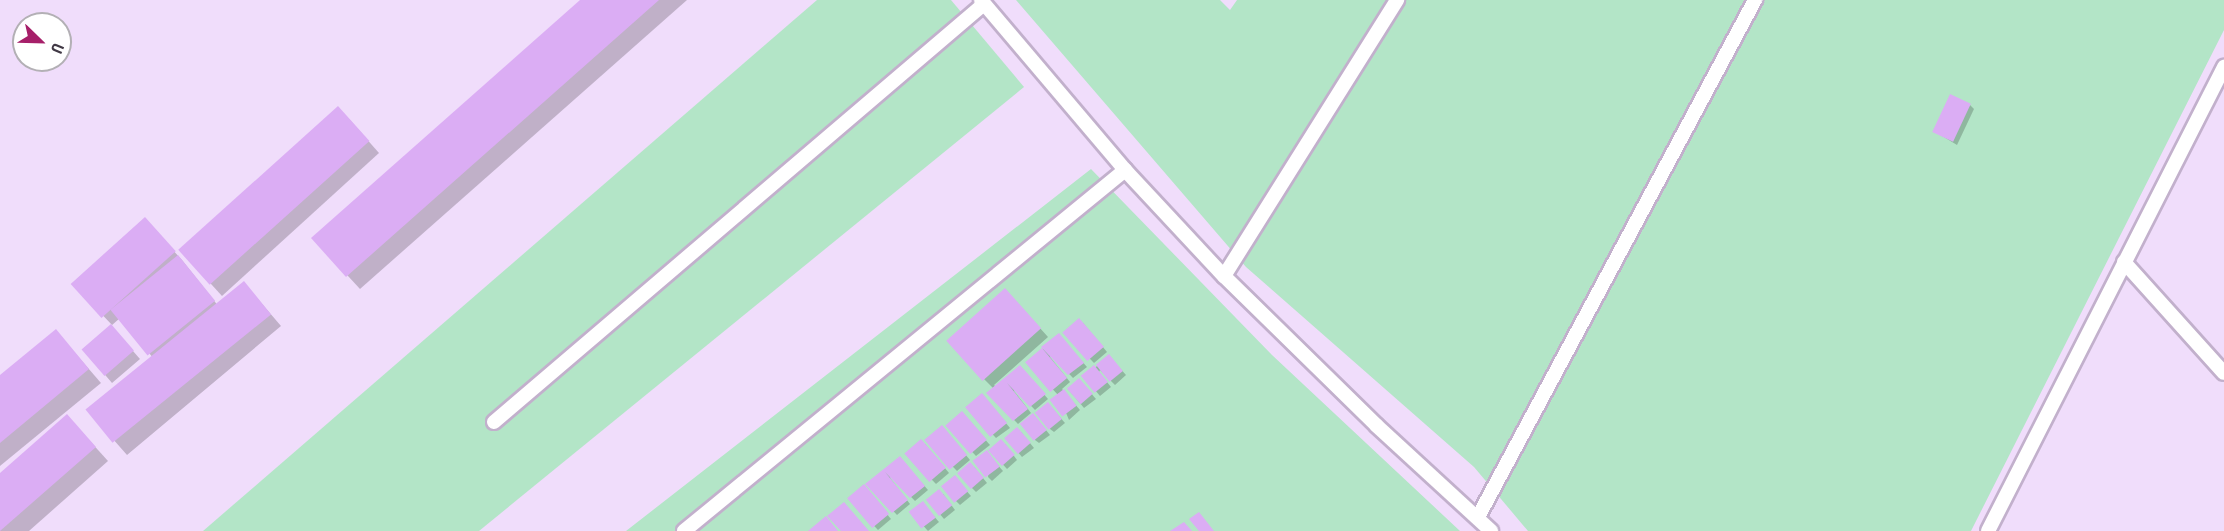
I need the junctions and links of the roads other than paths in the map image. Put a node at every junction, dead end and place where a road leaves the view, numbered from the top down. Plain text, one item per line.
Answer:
1 (1397, 0) edge
2 (1755, 0) edge
3 (982, 2) edge
4 (2224, 67) edge
5 (1125, 170) junction
6 (2124, 262) junction
7 (1224, 276) junction
8 (2224, 373) edge
9 (494, 422) dead end
10 (1478, 517) junction
11 (684, 531) edge
12 (1491, 531) edge
13 (1988, 531) edge

1 - 7 lane
2 - 10 lane
3 - 5 lane
3 - 9 lane
4 - 6 lane
5 - 7 lane
5 - 11 lane
6 - 8 lane
6 - 13 lane
7 - 10 lane
10 - 12 lane

